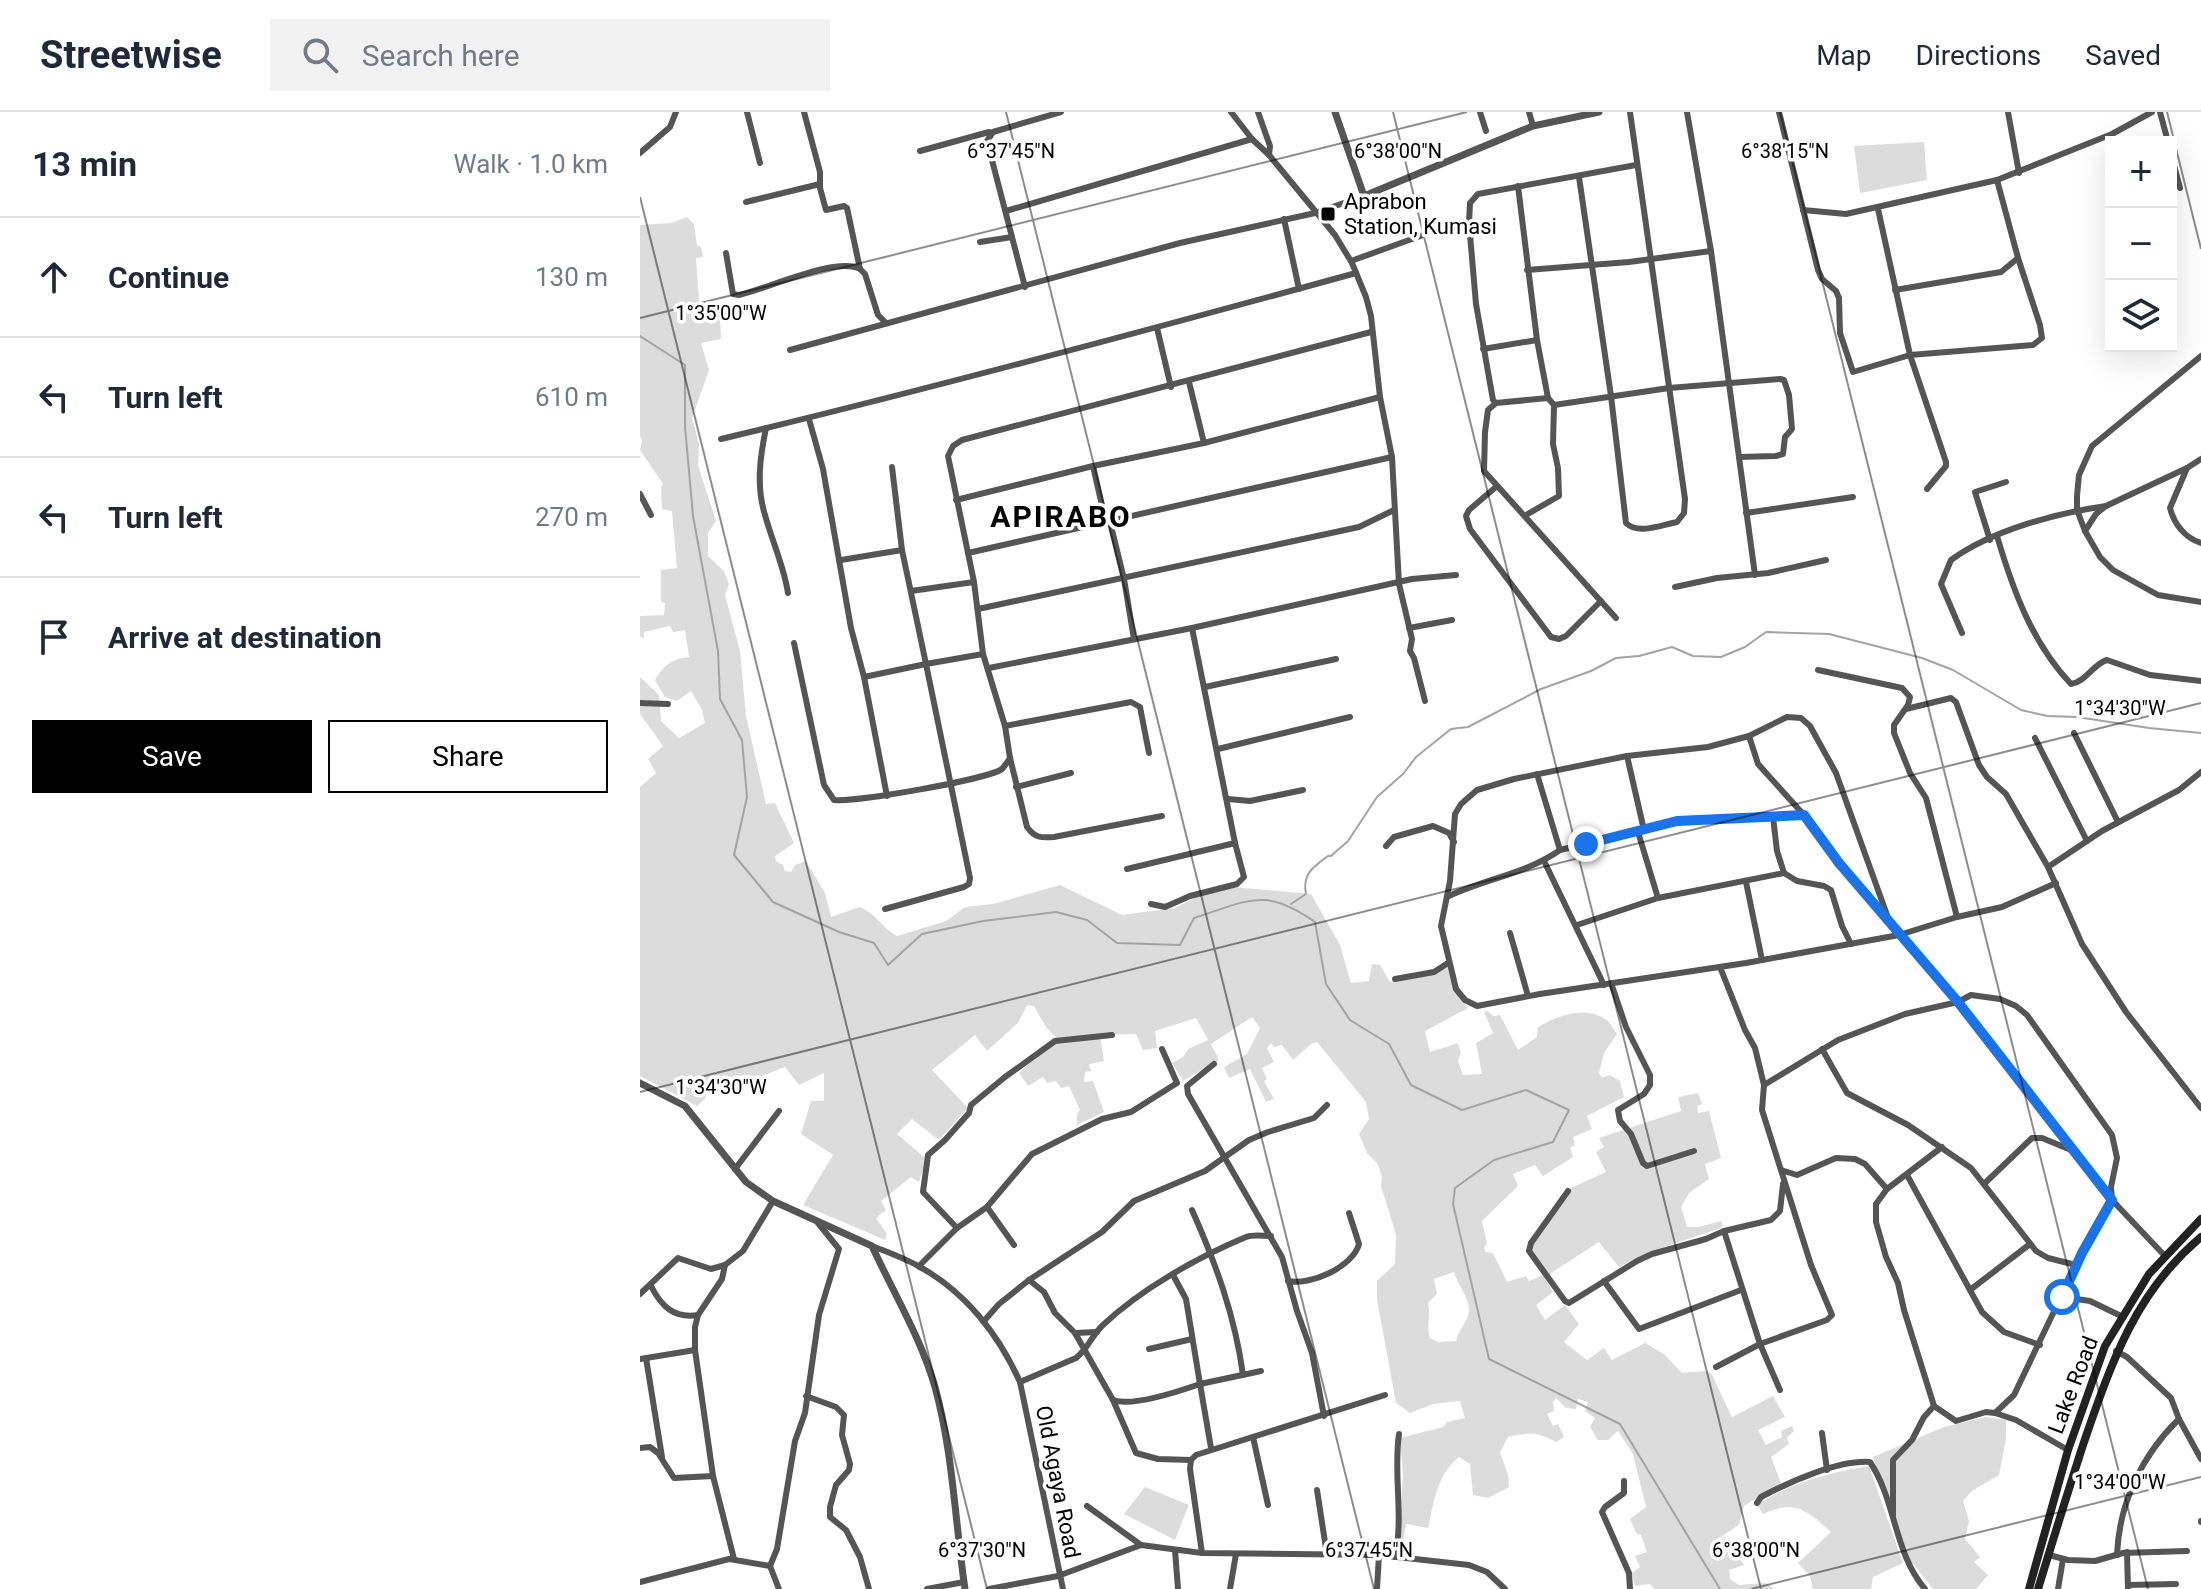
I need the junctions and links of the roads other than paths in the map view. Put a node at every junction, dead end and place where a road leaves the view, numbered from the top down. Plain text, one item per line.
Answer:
1 (676, 112) edge
2 (747, 112) edge
3 (804, 112) edge
4 (1061, 112) edge
5 (1231, 112) edge
6 (1258, 112) edge
7 (1335, 112) edge
8 (1480, 112) edge
9 (1529, 112) edge
10 (1599, 112) edge
11 (1630, 112) edge
12 (1687, 112) edge
13 (1779, 112) edge
14 (2008, 112) edge
15 (2152, 112) edge
16 (2160, 112) edge
17 (1569, 114) edge
18 (1533, 126) junction
19 (1486, 131) dead end
20 (993, 132) junction
21 (2116, 136) edge
22 (2166, 136) edge
23 (1252, 139) junction
24 (2105, 141) edge
25 (920, 151) dead end
26 (640, 153) edge
27 (1269, 155) junction
28 (760, 163) dead end
29 (1636, 165) junction
30 (2019, 173) junction
31 (1579, 177) junction
32 (2177, 177) edge
33 (1997, 180) junction
34 (820, 184) junction
35 (1518, 186) junction
36 (2180, 188) dead end
37 (1364, 196) junction
38 (746, 202) dead end
39 (1878, 209) junction
40 (1803, 210) junction
41 (1006, 211) junction
42 (1315, 213) junction
43 (1814, 213) junction
44 (1284, 219) junction
45 (1807, 223) junction
46 (1423, 235) dead end
47 (1012, 237) junction
48 (980, 242) dead end
49 (1711, 251) junction
50 (726, 253) dead end
51 (2018, 258) junction
52 (1650, 259) junction
53 (1351, 261) junction
54 (1591, 266) junction
55 (860, 269) junction
56 (1527, 270) junction
57 (1356, 273) junction
58 (1025, 287) junction
59 (1299, 289) junction
60 (1895, 290) junction
61 (886, 323) junction
62 (1157, 328) junction
63 (1371, 332) junction
64 (1537, 340) junction
65 (1483, 349) junction
66 (790, 350) dead end
67 (1910, 355) junction
68 (2200, 360) edge
69 (1189, 382) junction
70 (1730, 383) junction
71 (1171, 387) junction
72 (1669, 388) junction
73 (1611, 396) junction
74 (1380, 397) junction
75 (1548, 398) junction
76 (1496, 403) junction
77 (1554, 405) junction
78 (809, 419) junction
79 (766, 428) junction
80 (721, 439) dead end
81 (1204, 443) junction
82 (1392, 457) junction
83 (1739, 457) junction
84 (2201, 459) edge
85 (1093, 466) junction
86 (892, 467) dead end
87 (2187, 468) junction
88 (2006, 482) dead end
89 (1497, 486) junction
90 (1927, 489) dead end
91 (640, 494) edge
92 (1853, 497) dead end
93 (956, 500) junction
94 (2106, 506) junction
95 (1394, 510) junction
96 (2077, 510) junction
97 (1746, 513) junction
98 (651, 515) dead end
99 (1526, 515) junction
100 (1108, 523) junction
101 (2085, 531) junction
102 (1997, 536) junction
103 (1990, 540) junction
104 (2201, 543) edge
105 (902, 550) junction
106 (968, 553) junction
107 (841, 560) junction
108 (1826, 560) dead end
109 (1456, 575) dead end
110 (1755, 575) junction
111 (1124, 579) junction
112 (974, 582) junction
113 (1399, 584) junction
114 (1675, 587) dead end
115 (911, 591) junction
116 (788, 593) dead end
117 (1601, 601) junction
118 (2201, 602) edge
119 (978, 609) junction
120 (1616, 618) dead end
121 (1452, 620) dead end
122 (1192, 628) junction
123 (1409, 628) junction
124 (1962, 633) dead end
125 (1134, 639) junction
126 (794, 643) dead end
127 (983, 654) junction
128 (1336, 659) dead end
129 (926, 664) junction
130 (989, 668) junction
131 (1818, 670) dead end
132 (864, 677) junction
133 (2201, 681) edge
134 (1205, 687) junction
135 (1425, 701) dead end
136 (640, 703) edge
137 (668, 704) dead end
138 (1905, 709) junction
139 (1350, 717) dead end
140 (1005, 726) junction
141 (2074, 733) dead end
142 (1749, 736) junction
143 (2035, 738) dead end
144 (1218, 749) junction
145 (1149, 753) dead end
146 (1627, 756) junction
147 (1010, 758) junction
148 (2201, 772) edge
149 (1071, 773) dead end
150 (1537, 774) junction
151 (949, 782) junction
152 (1016, 787) junction
153 (1303, 790) dead end
154 (887, 796) junction
155 (1228, 799) junction
156 (1804, 815) junction
157 (1162, 816) dead end
158 (1773, 817) junction
159 (2118, 822) junction
160 (1641, 831) junction
161 (2087, 841) junction
162 (1454, 842) junction
163 (1235, 843) junction
164 (1386, 846) dead end
165 (1560, 850) junction
166 (1544, 861) junction
167 (2048, 867) junction
168 (1127, 869) dead end
169 (1784, 873) junction
170 (1450, 881) junction
171 (1746, 882) junction
172 (2056, 883) junction
173 (1468, 886) junction
174 (1447, 897) junction
175 (1658, 898) junction
176 (1151, 904) dead end
177 (885, 909) dead end
178 (1957, 917) junction
179 (1888, 920) junction
180 (1577, 925) junction
181 (1510, 933) dead end
182 (1899, 935) junction
183 (1851, 944) junction
184 (1762, 960) junction
185 (1448, 963) junction
186 (1720, 967) junction
187 (1395, 979) dead end
188 (1607, 984) junction
189 (1528, 996) junction
190 (1958, 1002) junction
191 (1112, 1035) dead end
192 (1162, 1049) dead end
193 (1822, 1049) junction
194 (1214, 1064) dead end
195 (640, 1083) edge
196 (1177, 1083) junction
197 (1764, 1085) junction
198 (1187, 1086) junction
199 (1327, 1105) dead end
200 (2201, 1108) edge
201 (779, 1111) dead end
202 (1942, 1147) junction
203 (1694, 1151) dead end
204 (2074, 1151) junction
205 (1226, 1158) junction
206 (735, 1169) junction
207 (1781, 1170) junction
208 (1907, 1175) junction
209 (1783, 1181) junction
210 (1984, 1184) junction
211 (1887, 1189) junction
212 (1568, 1191) dead end
213 (2112, 1200) junction
214 (773, 1201) junction
215 (987, 1207) junction
216 (1192, 1210) dead end
217 (1349, 1213) dead end
218 (2201, 1219) edge
219 (1261, 1221) junction
220 (817, 1222) junction
221 (957, 1228) junction
222 (1724, 1231) junction
223 (1249, 1236) junction
224 (1271, 1236) junction
225 (2201, 1237) edge
226 (2030, 1244) junction
227 (1014, 1245) dead end
228 (872, 1246) junction
229 (1212, 1255) junction
230 (2164, 1255) junction
231 (725, 1265) junction
232 (2076, 1265) junction
233 (919, 1266) junction
234 (1173, 1275) junction
235 (1029, 1280) junction
236 (1288, 1281) junction
237 (1604, 1281) junction
238 (651, 1286) junction
239 (1741, 1290) junction
240 (1970, 1290) junction
241 (640, 1294) edge
242 (2062, 1297) junction
243 (698, 1315) junction
244 (2121, 1316) junction
245 (984, 1321) junction
246 (1097, 1332) junction
247 (1075, 1333) junction
248 (1192, 1339) junction
249 (1760, 1344) junction
250 (2040, 1345) junction
251 (1149, 1349) dead end
252 (695, 1350) junction
253 (2116, 1351) junction
254 (1084, 1352) junction
255 (643, 1358) edge
256 (1716, 1367) dead end
257 (1261, 1371) dead end
258 (1243, 1375) junction
259 (1020, 1382) junction
260 (1200, 1384) junction
261 (1780, 1390) dead end
262 (1385, 1395) dead end
263 (806, 1396) junction
264 (1113, 1400) junction
265 (1934, 1406) junction
266 (1995, 1413) junction
267 (1324, 1416) junction
268 (2179, 1419) junction
269 (1822, 1433) dead end
270 (1399, 1434) dead end
271 (1253, 1437) junction
272 (640, 1448) edge
273 (1211, 1448) junction
274 (2068, 1450) junction
275 (662, 1459) junction
276 (2201, 1459) edge
277 (1191, 1460) junction
278 (1827, 1470) junction
279 (713, 1476) junction
280 (1624, 1481) dead end
281 (1317, 1490) dead end
282 (1757, 1503) dead end
283 (1268, 1505) dead end
284 (1087, 1506) dead end
285 (1892, 1518) junction
286 (1141, 1545) junction
287 (1175, 1550) junction
288 (2187, 1551) dead end
289 (2127, 1552) junction
290 (1202, 1553) junction
291 (1236, 1554) junction
292 (1327, 1555) junction
293 (1379, 1555) junction
294 (2049, 1555) junction
295 (2117, 1555) junction
296 (1395, 1557) junction
297 (734, 1559) junction
298 (2063, 1559) junction
299 (770, 1566) junction
300 (1058, 1576) junction
301 (640, 1582) edge
302 (2176, 1584) dead end
303 (965, 1585) edge
304 (2128, 1587) edge
305 (779, 1589) edge
306 (869, 1589) edge
307 (927, 1589) edge
308 (989, 1589) edge
309 (1063, 1589) edge
310 (1178, 1589) edge
311 (1230, 1589) edge
312 (1377, 1589) edge
313 (1505, 1589) edge
314 (1630, 1589) edge
315 (1925, 1589) edge
316 (2029, 1589) edge
317 (2038, 1589) edge
318 (2058, 1589) edge

1 - 26 street
2 - 28 street
3 - 34 street
4 - 20 street
5 - 23 street
6 - 27 street
7 - 37 street
8 - 19 street
9 - 18 street
10 - 17 street
11 - 29 street
12 - 49 street
13 - 40 street
14 - 30 street
15 - 21 street
16 - 22 street
17 - 18 street
18 - 37 street
20 - 25 street
20 - 41 street
23 - 27 street
23 - 41 street
24 - 30 street
27 - 42 street
29 - 31 street
29 - 52 street
30 - 33 street
31 - 35 street
31 - 54 street
32 - 36 street
33 - 39 street
33 - 51 street
34 - 38 street
34 - 55 street
35 - 56 street
35 - 65 street
37 - 42 street
39 - 43 street
39 - 60 street
40 - 43 street
40 - 45 street
41 - 47 street
42 - 44 street
42 - 53 street
43 - 45 street
44 - 58 street
44 - 59 street
45 - 67 street
46 - 53 street
47 - 48 street
47 - 58 street
49 - 52 street
49 - 70 street
50 - 55 street
51 - 60 street
51 - 67 street
52 - 54 street
52 - 72 street
53 - 57 street
54 - 56 street
54 - 73 street
55 - 61 street
56 - 64 street
57 - 59 street
57 - 63 street
58 - 61 street
59 - 62 street
60 - 67 street
61 - 66 street
62 - 71 street
62 - 78 street
63 - 69 street
63 - 74 street
64 - 65 street
64 - 75 street
65 - 76 street
67 - 90 street
68 - 96 street
69 - 71 street
69 - 81 street
70 - 72 street
70 - 83 street
70 - 83 street
71 - 93 street
72 - 73 street
72 - 73 street
73 - 77 street
74 - 81 street
74 - 82 street
75 - 76 street
75 - 77 street
76 - 89 street
77 - 99 street
78 - 79 street
78 - 107 street
79 - 80 street
79 - 116 street
81 - 85 street
82 - 95 street
82 - 100 street
83 - 97 street
84 - 87 street
85 - 93 street
85 - 100 street
86 - 105 street
87 - 94 street
87 - 104 street
88 - 103 street
89 - 99 street
89 - 117 street
91 - 98 street
92 - 97 street
93 - 106 street
94 - 96 street
94 - 101 street
95 - 111 street
95 - 113 street
96 - 101 street
96 - 102 street
97 - 110 street
99 - 117 street
100 - 106 street
100 - 111 street
101 - 118 street
102 - 103 street
102 - 133 street
103 - 124 street
105 - 107 street
105 - 115 street
106 - 112 street
107 - 132 street
108 - 110 street
109 - 113 street
110 - 114 street
111 - 119 street
111 - 125 street
112 - 115 street
112 - 119 street
113 - 122 street
113 - 123 street
115 - 129 street
117 - 120 street
119 - 127 street
121 - 123 street
122 - 125 street
122 - 134 street
123 - 135 street
125 - 130 street
126 - 154 street
127 - 129 street
127 - 130 street
128 - 134 street
129 - 132 street
129 - 151 street
130 - 140 street
131 - 138 street
132 - 154 street
134 - 144 street
136 - 137 street
138 - 167 street
138 - 178 street
139 - 144 street
140 - 145 street
140 - 147 street
141 - 159 street
142 - 146 street
142 - 156 street
142 - 179 street
143 - 161 street
144 - 155 street
146 - 150 street
146 - 160 street
147 - 151 street
147 - 152 street
148 - 159 street
149 - 152 street
150 - 162 street
150 - 165 street
151 - 154 street
151 - 177 street
152 - 157 street
153 - 155 street
155 - 163 street
156 - 158 street
156 - 179 street
158 - 160 street
158 - 169 street
159 - 161 street
160 - 165 street
160 - 175 street
161 - 167 street
162 - 164 street
162 - 170 street
163 - 168 street
163 - 176 street
165 - 166 street
166 - 173 street
166 - 180 street
167 - 172 street
169 - 171 street
169 - 183 street
170 - 173 street
170 - 174 street
171 - 175 street
171 - 184 street
172 - 178 street
172 - 200 street
173 - 174 street
174 - 185 street
175 - 180 street
178 - 182 street
179 - 182 street
180 - 188 street
181 - 189 street
182 - 183 street
182 - 190 street
183 - 184 street
184 - 186 street
185 - 187 street
185 - 189 street
186 - 188 street
186 - 197 street
188 - 189 street
188 - 203 street
190 - 193 street
190 - 204 street
190 - 213 street
191 - 221 street
192 - 196 street
193 - 197 street
193 - 202 street
194 - 198 street
195 - 206 street
196 - 198 street
196 - 215 street
197 - 207 street
198 - 205 street
199 - 205 street
201 - 206 street
202 - 208 street
202 - 210 street
204 - 210 street
204 - 213 street
205 - 219 street
205 - 235 street
206 - 214 street
207 - 209 street
207 - 211 street
208 - 211 street
208 - 240 street
209 - 222 street
209 - 249 street
210 - 226 street
211 - 265 street
212 - 237 street
213 - 230 street
213 - 232 street
214 - 220 street
214 - 231 street
215 - 221 street
215 - 227 street
216 - 229 street
217 - 236 street
218 - 230 main road, Lake Road
219 - 223 street
219 - 224 street
220 - 228 street
220 - 263 street
221 - 233 street
222 - 237 street
222 - 239 street
223 - 224 street
223 - 229 street
224 - 236 street
225 - 253 main road, Lake Road
226 - 232 street
226 - 240 street
228 - 233 street, Old Agaya Road
228 - 303 street
229 - 234 street
229 - 258 street
230 - 244 main road, Lake Road
231 - 238 street
231 - 243 street
232 - 242 street
233 - 245 street, Old Agaya Road
234 - 246 street
234 - 248 street
235 - 245 street
235 - 247 street
236 - 267 street
237 - 239 street
238 - 241 street
238 - 243 street
239 - 249 street
240 - 250 street
242 - 244 street
242 - 250 street
243 - 252 street
244 - 274 main road, Lake Road
245 - 259 street, Old Agaya Road
246 - 247 street
246 - 254 street
247 - 254 street
248 - 251 street
248 - 260 street
249 - 256 street
249 - 261 street
250 - 266 street
252 - 255 street
252 - 279 street
253 - 268 street
253 - 294 main road, Lake Road
254 - 259 street
254 - 264 street
255 - 275 street
257 - 258 street
258 - 260 street
259 - 300 street, Old Agaya Road
260 - 264 street
260 - 273 street
262 - 267 street
263 - 299 street
263 - 306 street
264 - 277 street
265 - 266 street
265 - 285 street
266 - 274 street
267 - 271 street
268 - 276 street
268 - 295 street
269 - 278 street
270 - 296 street
271 - 273 street
271 - 283 street
272 - 275 street
273 - 277 street
274 - 316 main road, Lake Road
275 - 279 street
277 - 290 street
278 - 282 street
278 - 285 street
279 - 297 street
280 - 314 street
281 - 292 street
284 - 286 street
285 - 315 street
286 - 287 street, Old Agaya Road
286 - 300 street, Old Agaya Road
287 - 290 street, Old Agaya Road
287 - 310 street
288 - 289 street
289 - 295 street
289 - 304 street
290 - 291 street, Old Agaya Road
291 - 292 street, Old Agaya Road
291 - 311 street
292 - 293 street, Old Agaya Road
293 - 296 street, Old Agaya Road
293 - 312 street
294 - 298 street
294 - 317 main road, Lake Road
295 - 298 street
296 - 313 street, Old Agaya Road
297 - 299 street
297 - 301 street
298 - 318 street
299 - 305 street
300 - 308 street
300 - 309 street
302 - 304 street
303 - 307 street

